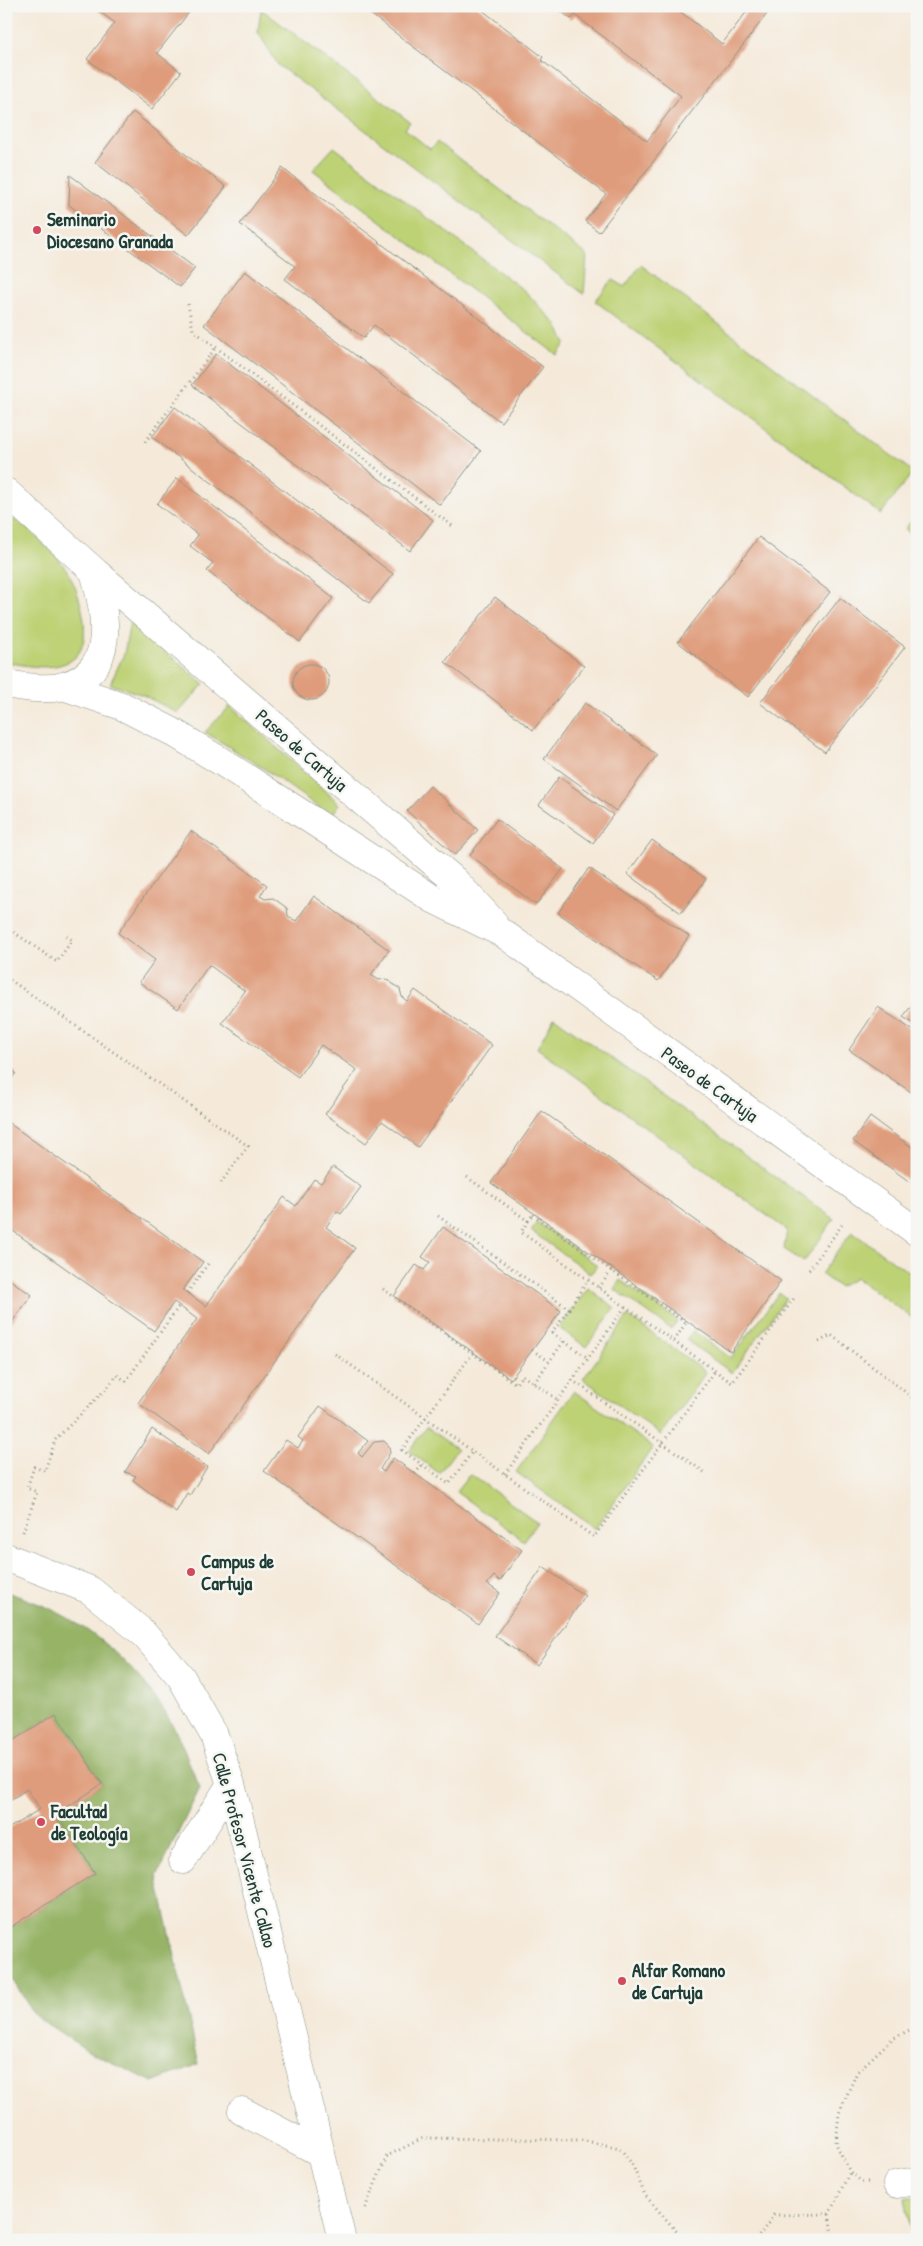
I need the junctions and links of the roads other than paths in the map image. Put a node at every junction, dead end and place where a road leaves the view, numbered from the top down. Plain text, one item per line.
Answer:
1 (6, 492) edge
2 (94, 571) junction
3 (6, 684) edge
4 (63, 686) junction
5 (504, 934) junction
6 (917, 1232) edge
7 (6, 1557) edge
8 (231, 1784) junction
9 (183, 1860) dead end
10 (242, 2112) dead end
11 (321, 2153) junction
12 (342, 2240) edge

1 - 2 main road, Paseo de Cartuja
2 - 4 main road, Paseo de Cartuja
2 - 5 main road, Paseo de Cartuja
3 - 4 main road, Paseo de Cartuja
4 - 5 main road, Paseo de Cartuja
5 - 6 main road, Paseo de Cartuja
7 - 8 main road, Calle Profesor Vicente Callao
8 - 9 main road
8 - 11 main road, Calle Profesor Vicente Callao
10 - 11 main road
11 - 12 main road, Calle Profesor Vicente Callao

